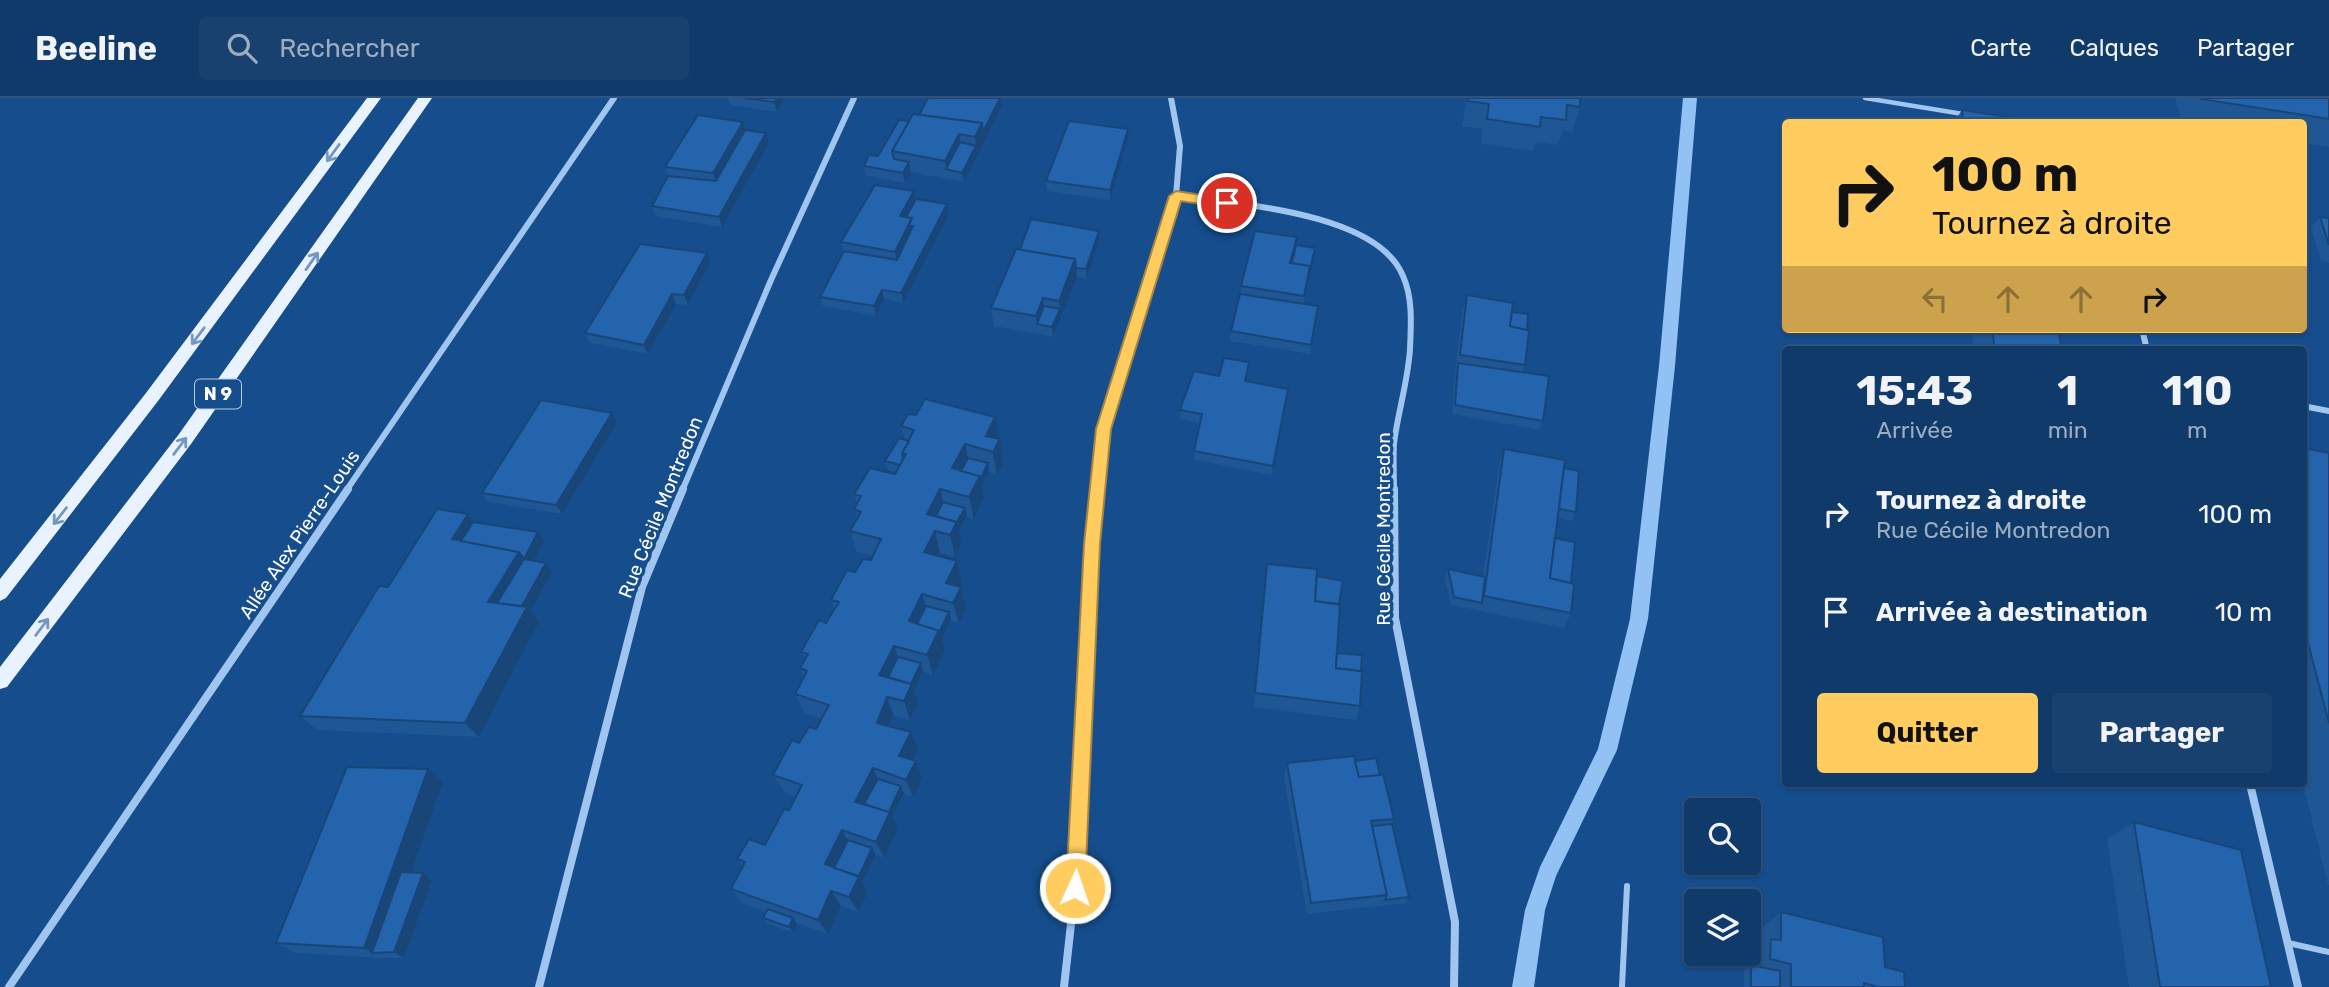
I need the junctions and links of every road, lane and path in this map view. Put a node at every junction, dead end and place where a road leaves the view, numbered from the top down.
1 (374, 98) edge
2 (425, 98) edge
3 (614, 98) edge
4 (854, 98) edge
5 (1171, 98) edge
6 (1865, 98) edge
7 (1967, 114) edge
8 (1176, 196) junction
9 (2307, 407) edge
10 (2329, 411) edge
11 (0, 593) edge
12 (0, 681) edge
13 (2251, 787) edge
14 (1627, 886) dead end
15 (2287, 943) junction
16 (2329, 952) edge
17 (9, 987) edge
18 (539, 987) edge
19 (1064, 987) edge
20 (1454, 987) edge
21 (1622, 987) edge
22 (2298, 987) edge

1 -> 11 main road, N 9
12 -> 2 main road, N 9
3 - 17 street, Allée Alex Pierre-Louis
4 - 18 street, Rue Cécile Montredon
5 - 8 street
6 - 7 lane
8 - 19 street
8 - 20 street, Rue Cécile Montredon
9 - 10 street
13 - 15 street
14 - 21 lane
15 - 16 lane
15 - 22 street

